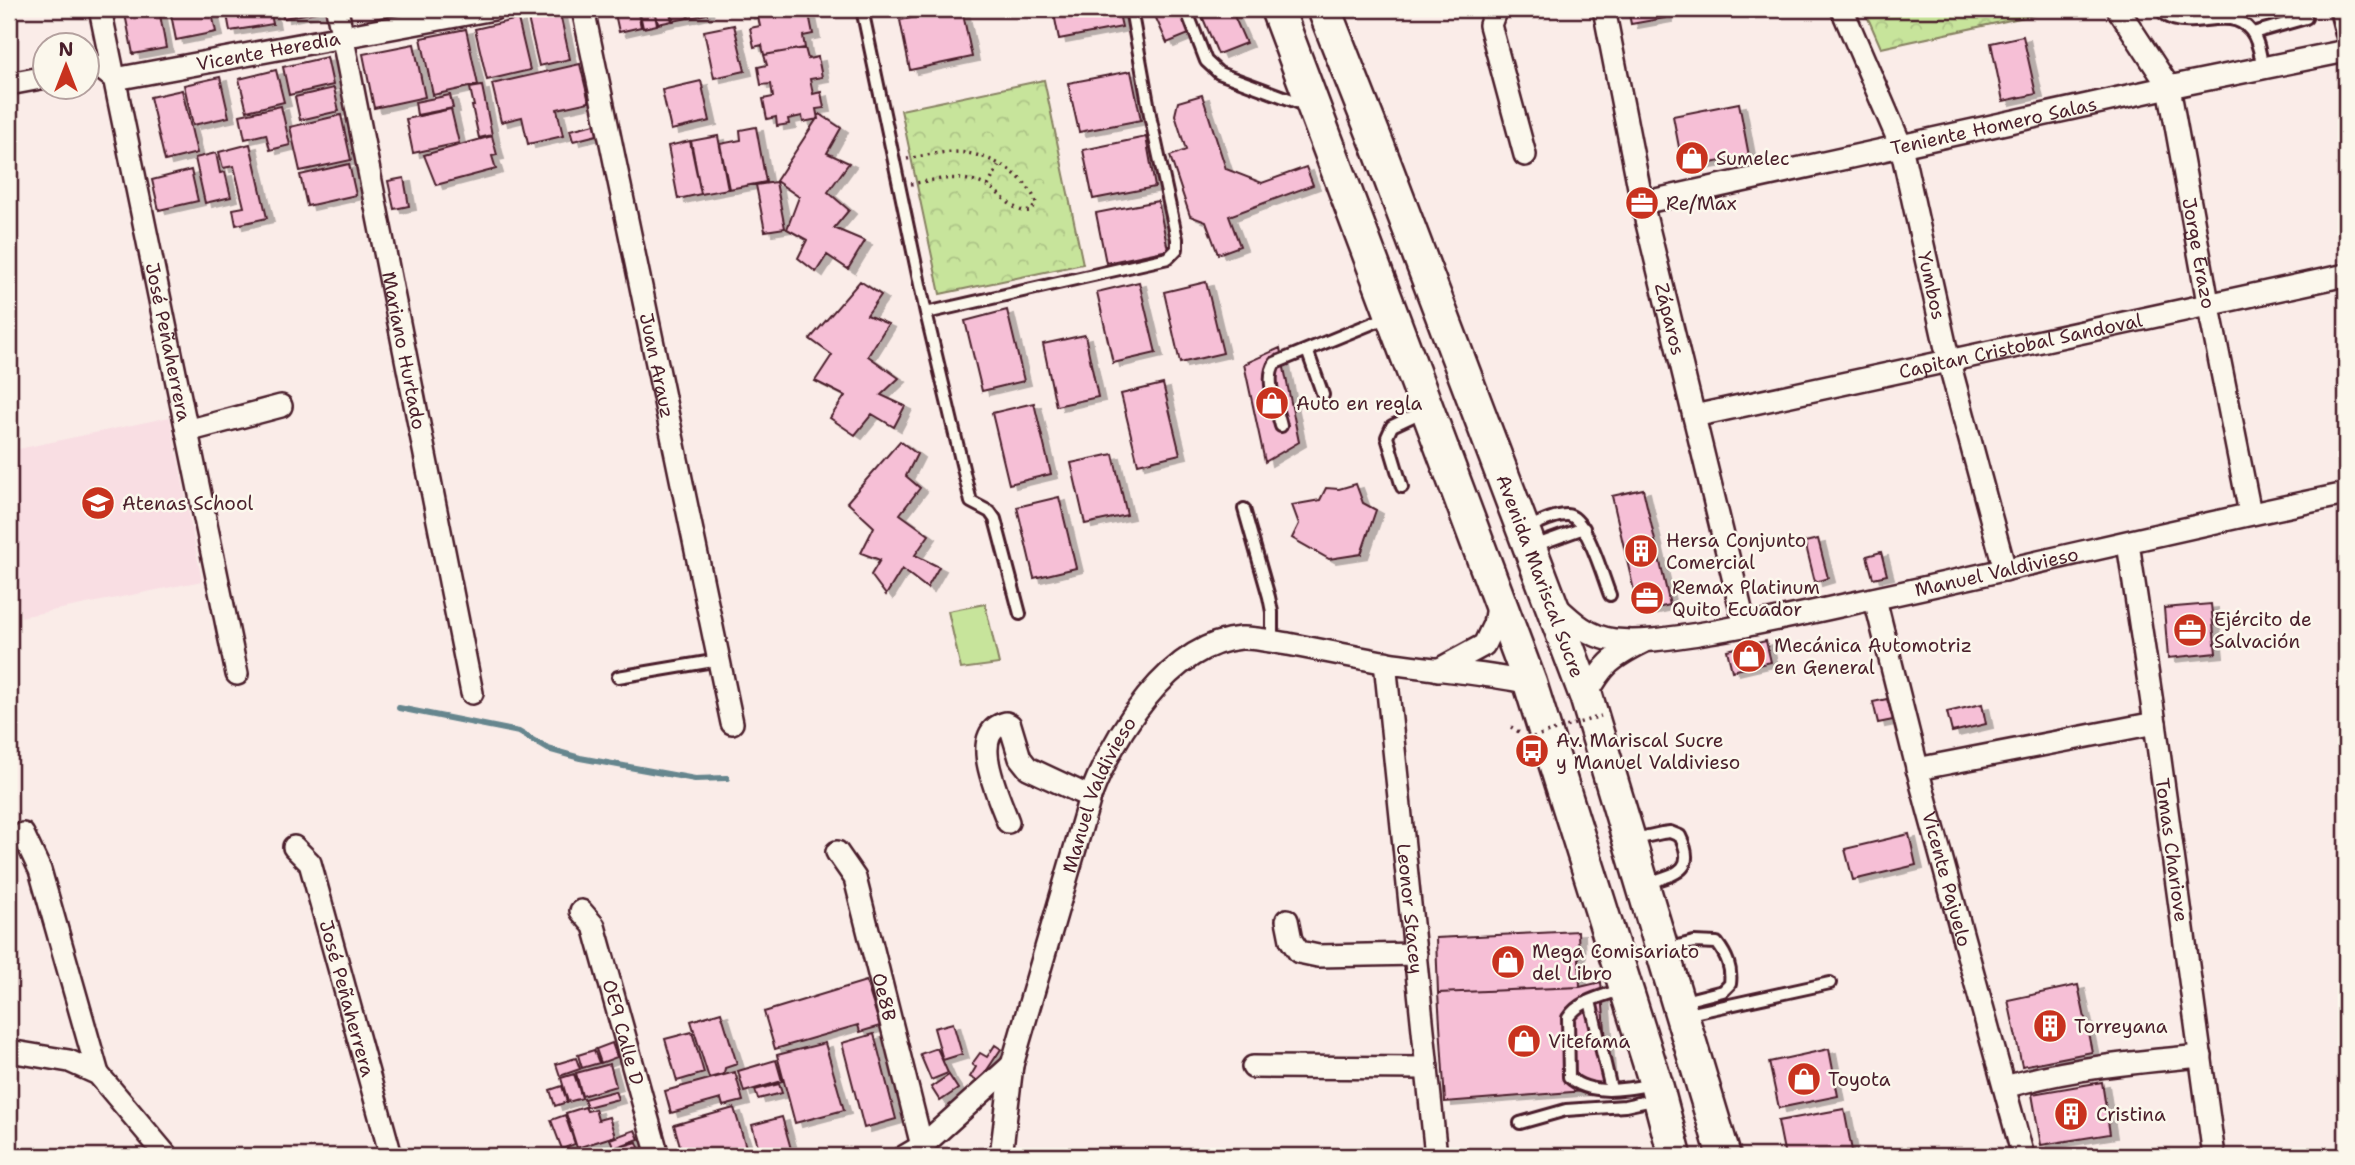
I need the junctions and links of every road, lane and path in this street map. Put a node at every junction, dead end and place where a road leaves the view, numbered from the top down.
1 (100, 9) edge
2 (337, 9) edge
3 (494, 9) edge
4 (583, 9) edge
5 (862, 9) edge
6 (1131, 9) edge
7 (1186, 9) edge
8 (1276, 9) edge
9 (1324, 9) edge
10 (1496, 9) edge
11 (1604, 9) edge
12 (1842, 9) edge
13 (2118, 9) edge
14 (2160, 9) edge
15 (2335, 9) edge
16 (2306, 18) dead end
17 (2253, 33) junction
18 (342, 36) junction
19 (2346, 51) edge
20 (2263, 68) junction
21 (102, 69) edge
22 (115, 79) junction
23 (32, 80) edge
24 (9, 84) edge
25 (2169, 87) junction
26 (1314, 108) junction
27 (1901, 146) junction
28 (1525, 155) dead end
29 (895, 162) junction
30 (999, 165) junction
31 (988, 186) junction
32 (900, 187) junction
33 (1642, 203) junction
34 (2346, 275) edge
35 (2208, 306) junction
36 (926, 313) junction
37 (1392, 315) junction
38 (1307, 349) junction
39 (1949, 362) junction
40 (1323, 395) dead end
41 (281, 406) dead end
42 (1428, 410) junction
43 (1694, 416) junction
44 (1281, 426) dead end
45 (187, 431) junction
46 (1402, 487) dead end
47 (2346, 494) edge
48 (1244, 509) dead end
49 (2250, 513) junction
50 (1584, 528) junction
51 (1525, 540) junction
52 (2128, 543) junction
53 (2005, 570) junction
54 (1610, 595) dead end
55 (1499, 596) junction
56 (1547, 597) junction
57 (1875, 599) junction
58 (1020, 614) dead end
59 (1745, 626) junction
60 (1646, 640) junction
61 (1272, 642) junction
62 (719, 660) junction
63 (1385, 662) junction
64 (1438, 670) junction
65 (237, 674) dead end
66 (618, 677) dead end
67 (1530, 683) junction
68 (472, 693) dead end
69 (1593, 706) junction
70 (732, 723) dead end
71 (2155, 723) junction
72 (1533, 737) dead end
73 (1917, 769) junction
74 (1090, 797) junction
75 (1008, 822) dead end
76 (23, 834) dead end
77 (1628, 841) junction
78 (294, 847) dead end
79 (837, 852) dead end
80 (1641, 885) junction
81 (1597, 897) junction
82 (580, 911) dead end
83 (1287, 920) dead end
84 (1661, 950) junction
85 (1416, 954) junction
86 (1830, 983) dead end
87 (1626, 988) junction
88 (1590, 1001) junction
89 (1679, 1009) junction
90 (9, 1051) edge
91 (2201, 1056) junction
92 (1012, 1065) junction
93 (1253, 1067) dead end
94 (1427, 1068) junction
95 (98, 1074) junction
96 (2005, 1087) junction
97 (1611, 1089) junction
98 (1657, 1091) junction
99 (1520, 1123) dead end
100 (914, 1151) edge
101 (167, 1156) edge
102 (391, 1156) edge
103 (659, 1156) edge
104 (1001, 1156) edge
105 (1436, 1156) edge
106 (1675, 1156) edge
107 (1724, 1156) edge
108 (2023, 1156) edge
109 (2214, 1156) edge

1 - 22 street, José Peñaherrera
2 - 18 street, Mariano Hurtado
3 - 18 street, Vicente Heredia
4 - 62 street, Juan Arauz
5 - 29 lane
6 - 36 lane
7 - 26 lane
8 - 26 main road
9 - 51 main road, Avenida Mariscal Sucre
10 - 28 street
11 - 33 street, Záparos
12 - 27 street, Yumbos
13 - 25 street, Jorge Erazo
14 - 17 lane
15 - 19 lane
16 - 17 lane
17 - 20 lane
18 - 22 street, Vicente Heredia
18 - 68 street, Mariano Hurtado
19 - 20 street, Teniente Homero Salas
20 - 25 street, Teniente Homero Salas
21 - 22 street
22 - 45 street, José Peñaherrera
23 - 24 street
25 - 27 street, Teniente Homero Salas
25 - 35 street, Jorge Erazo
26 - 37 main road
27 - 33 street, Teniente Homero Salas
27 - 39 street, Yumbos
29 - 30 path
29 - 32 lane
30 - 31 path
30 - 31 path
31 - 32 path
32 - 36 lane
33 - 43 street, Záparos
34 - 35 street, Capitan Cristobal Sandoval
35 - 39 street, Capitan Cristobal Sandoval
35 - 49 street, Jorge Erazo
36 - 58 lane
37 - 38 lane
37 - 42 main road
38 - 40 lane
38 - 44 lane
39 - 43 street, Capitan Cristobal Sandoval
39 - 53 street, Yumbos
41 - 45 street
42 - 46 lane
42 - 55 main road
43 - 59 street, Záparos
45 - 65 street, José Peñaherrera
47 - 49 street, Manuel Valdivieso
48 - 61 lane
49 - 52 street, Manuel Valdivieso
50 - 51 lane
50 - 51 lane
50 - 54 lane
51 - 56 main road, Avenida Mariscal Sucre
52 - 53 street, Manuel Valdivieso
52 - 71 street, Tomas Chariove
53 - 57 street, Manuel Valdivieso
55 - 64 street
55 - 67 main road
56 - 60 street, Manuel Valdivieso
56 - 69 main road, Avenida Mariscal Sucre
57 - 59 street, Manuel Valdivieso
57 - 73 street, Vicente Pajuelo
59 - 60 street, Manuel Valdivieso
60 - 69 street, Manuel Valdivieso
61 - 63 street, Manuel Valdivieso
61 - 74 street, Manuel Valdivieso
62 - 66 lane
62 - 70 street, Juan Arauz
63 - 64 street, Manuel Valdivieso
63 - 85 street, Leonor Stacey
64 - 67 street, Manuel Valdivieso
67 - 81 main road
69 - 72 path, bridge
69 - 77 main road, Avenida Mariscal Sucre
71 - 73 street
71 - 91 street, Tomas Chariove
73 - 96 street, Vicente Pajuelo
74 - 75 street
74 - 92 street, Manuel Valdivieso
76 - 95 street
77 - 80 main road, Avenida Mariscal Sucre
77 - 80 lane
78 - 102 street, José Peñaherrera
79 - 100 street, Oe8B
80 - 81 main road
80 - 84 main road, Avenida Mariscal Sucre
81 - 87 main road
82 - 103 street, OE9 Calle D
83 - 85 street
84 - 89 main road, Avenida Mariscal Sucre
84 - 89 lane
85 - 94 street, Leonor Stacey
86 - 89 lane
87 - 88 lane
87 - 98 main road
88 - 97 lane
88 - 97 lane
89 - 107 main road, Avenida Mariscal Sucre
90 - 95 street
91 - 96 street
91 - 109 street, Tomas Chariove
92 - 100 street
92 - 104 street, Manuel Valdivieso
93 - 94 street
94 - 105 street, Leonor Stacey
95 - 101 street
96 - 108 street, Vicente Pajuelo
97 - 98 lane
98 - 99 lane
98 - 106 main road

